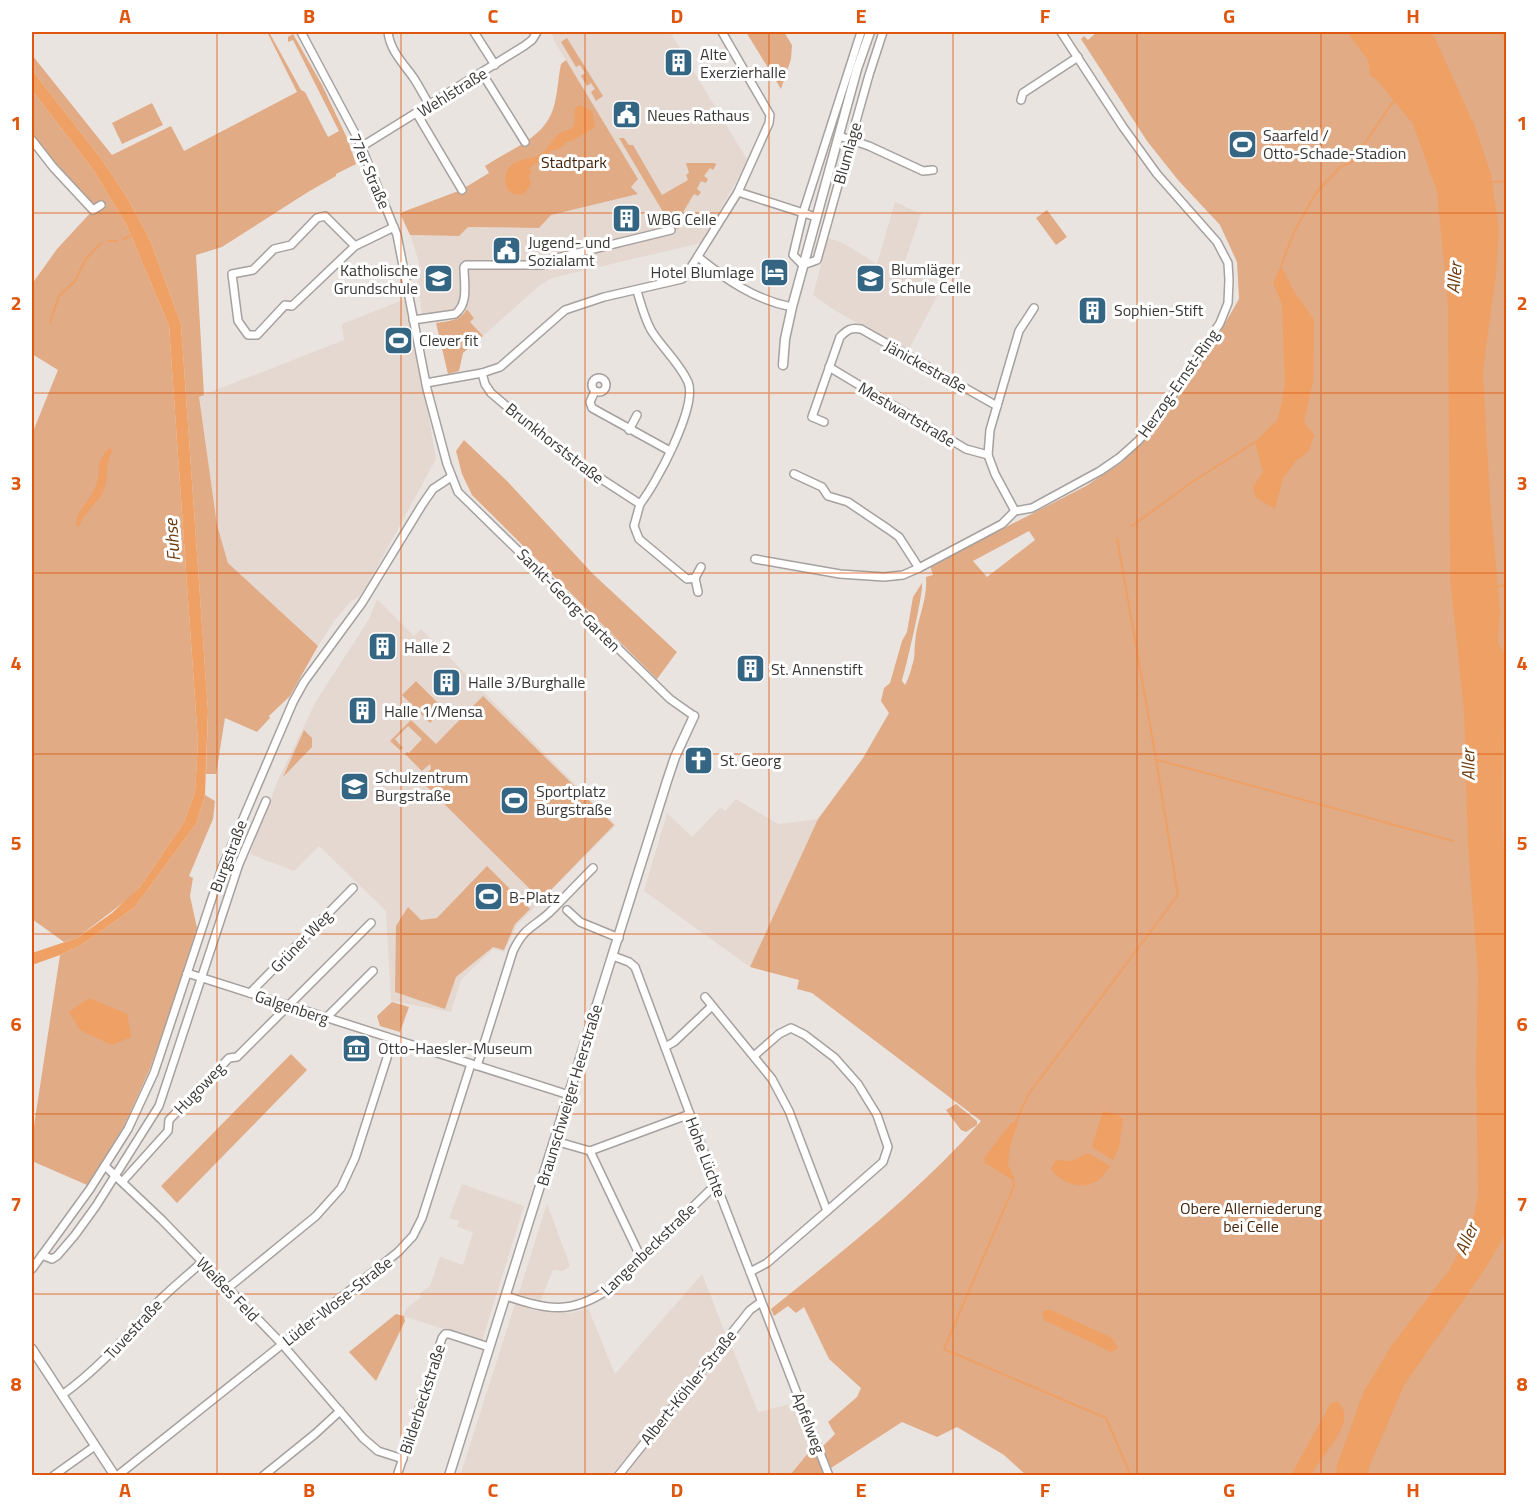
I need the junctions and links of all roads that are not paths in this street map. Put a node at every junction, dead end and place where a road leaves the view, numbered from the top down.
1 (301, 32) edge
2 (388, 32) edge
3 (475, 32) edge
4 (537, 32) edge
5 (722, 32) edge
6 (861, 32) edge
7 (870, 32) edge
8 (883, 32) edge
9 (1061, 32) edge
10 (862, 42) junction
11 (1078, 57) junction
12 (495, 65) junction
13 (482, 73) junction
14 (1021, 100) dead end
15 (430, 106) junction
16 (417, 114) junction
17 (32, 140) edge
18 (837, 140) junction
19 (850, 140) junction
20 (525, 142) dead end
21 (825, 142) junction
22 (361, 147) junction
23 (933, 170) dead end
24 (462, 190) dead end
25 (738, 192) junction
26 (101, 205) dead end
27 (802, 213) junction
28 (816, 217) junction
29 (394, 227) junction
30 (670, 230) dead end
31 (355, 246) junction
32 (698, 257) junction
33 (803, 266) junction
34 (637, 291) junction
35 (792, 308) junction
36 (1034, 308) dead end
37 (413, 320) junction
38 (783, 365) dead end
39 (829, 367) junction
40 (482, 373) junction
41 (426, 383) junction
42 (595, 391) dead end
43 (997, 406) junction
44 (637, 415) dead end
45 (824, 422) dead end
46 (629, 430) junction
47 (670, 451) junction
48 (988, 454) junction
49 (794, 474) dead end
50 (451, 477) junction
51 (640, 504) junction
52 (1015, 511) junction
53 (755, 559) dead end
54 (701, 567) dead end
55 (919, 568) junction
56 (695, 578) junction
57 (698, 592) dead end
58 (694, 716) joint
59 (266, 801) dead end
60 (593, 868) dead end
61 (353, 888) dead end
62 (567, 910) dead end
63 (371, 923) dead end
64 (619, 938) junction
65 (613, 956) junction
66 (373, 971) dead end
67 (187, 973) junction
68 (202, 978) junction
69 (250, 993) junction
70 (705, 997) dead end
71 (287, 1005) junction
72 (712, 1006) junction
73 (326, 1018) junction
74 (393, 1039) junction
75 (665, 1047) junction
76 (754, 1056) junction
77 (474, 1065) junction
78 (569, 1095) junction
79 (690, 1114) junction
80 (555, 1141) junction
81 (590, 1151) junction
82 (105, 1166) junction
83 (116, 1175) junction
84 (123, 1181) junction
85 (717, 1186) junction
86 (827, 1211) junction
87 (42, 1255) junction
88 (641, 1258) junction
89 (202, 1262) junction
90 (32, 1269) edge
91 (750, 1272) junction
92 (228, 1288) junction
93 (506, 1296) junction
94 (761, 1302) junction
95 (282, 1344) junction
96 (489, 1347) junction
97 (32, 1349) edge
98 (788, 1370) joint
99 (62, 1395) junction
100 (340, 1411) junction
101 (95, 1446) junction
102 (403, 1459) junction
103 (449, 1475) edge
104 (53, 1476) edge
105 (116, 1476) edge
106 (262, 1476) edge
107 (397, 1476) edge
108 (618, 1476) edge
109 (829, 1476) edge

1 - 22 street, 77er Straße
2 - 15 street
3 - 12 street
4 - 12 street, Wehlstraße
5 - 25 street
6 - 10 street, Blumlage
7 - 10 main road, Blumlage
8 - 19 street, Blumlage
9 - 11 street, Herzog-Ernst-Ring
10 - 18 main road, Blumlage
10 - 21 street, Blumlage
11 - 14 street
11 - 52 street, Herzog-Ernst-Ring
12 - 13 street, Wehlstraße
13 - 15 street, Wehlstraße
13 - 20 street
15 - 16 street, Wehlstraße
16 - 22 street, Wehlstraße
16 - 24 street
17 - 26 street
18 - 19 street
18 - 21 street
18 - 28 main road, Blumlage
19 - 23 street
19 - 33 street, Blumlage
21 - 27 street, Blumlage
22 - 29 street, 77er Straße
25 - 27 street
25 - 32 street
27 - 28 street
27 - 33 street, Blumlage
28 - 33 main road, Blumlage
29 - 31 street
29 - 37 street, 77er Straße
30 - 37 street
31 - 31 street
32 - 34 street
32 - 35 street
33 - 35 main road, Blumlage
34 - 40 street
34 - 47 street
35 - 38 main road, Blumlage
36 - 43 street
37 - 41 street, 77er Straße
39 - 43 street, Jänickestraße
39 - 45 street
39 - 48 street, Mestwartstraße
40 - 41 street
40 - 51 street, Brunkhorststraße
41 - 50 street, 77er Straße
42 - 46 street
43 - 48 street
44 - 46 street
46 - 47 street
47 - 51 street
48 - 52 street
49 - 55 street
50 - 58 street, Sankt-Georg-Garten
50 - 67 street, Burgstraße
51 - 56 street
52 - 55 street, Herzog-Ernst-Ring
53 - 55 street, Herzog-Ernst-Ring
54 - 56 street
56 - 57 street
58 - 64 main road, Braunschweiger Heerstraße
59 - 68 street, Burgstraße
60 - 77 street, Lüder-Wose-Straße
61 - 69 street, Grüner Weg
62 - 64 street
63 - 71 street, Hugoweg
64 - 65 main road, Braunschweiger Heerstraße
65 - 75 street, Hohe Lüchte
65 - 78 main road, Braunschweiger Heerstraße
66 - 73 street
67 - 68 street, Galgenberg
67 - 82 street, Burgstraße
68 - 69 street, Galgenberg
68 - 83 street, Burgstraße
69 - 71 street, Galgenberg
70 - 72 street
71 - 73 street, Galgenberg
71 - 84 street, Hugoweg
72 - 75 street
72 - 76 street
73 - 74 street, Galgenberg
74 - 77 street, Galgenberg
74 - 92 street
75 - 79 street, Hohe Lüchte
76 - 86 street
76 - 86 street
77 - 78 street, Galgenberg
77 - 95 street, Lüder-Wose-Straße
78 - 80 main road, Braunschweiger Heerstraße
79 - 81 street
79 - 85 street, Hohe Lüchte
80 - 81 street
80 - 93 main road, Braunschweiger Heerstraße
81 - 88 street
82 - 83 street, Weißes Feld
82 - 87 street, Burgstraße
83 - 84 street, Weißes Feld
83 - 87 street, Burgstraße
84 - 89 street, Weißes Feld
85 - 88 street, Langenbeckstraße
85 - 91 street, Hohe Lüchte
86 - 91 street
87 - 90 street, Burgstraße
88 - 93 street, Langenbeckstraße
89 - 92 street, Weißes Feld
89 - 99 street, Tuvestraße
91 - 94 street, Hohe Lüchte
92 - 95 street, Weißes Feld
93 - 96 main road, Braunschweiger Heerstraße
94 - 98 street, Hohe Lüchte
94 - 108 street, Albert-Köhler-Straße
95 - 100 street, Weißes Feld
95 - 105 street, Lüder-Wose-Straße
96 - 102 street, Bilderbeckstraße
96 - 103 main road, Braunschweiger Heerstraße
97 - 99 main road
98 - 109 street, Apfelweg
99 - 101 main road
100 - 102 street, Weißes Feld
100 - 106 street
101 - 104 street
101 - 105 main road
102 - 107 street, Bilderbeckstraße

